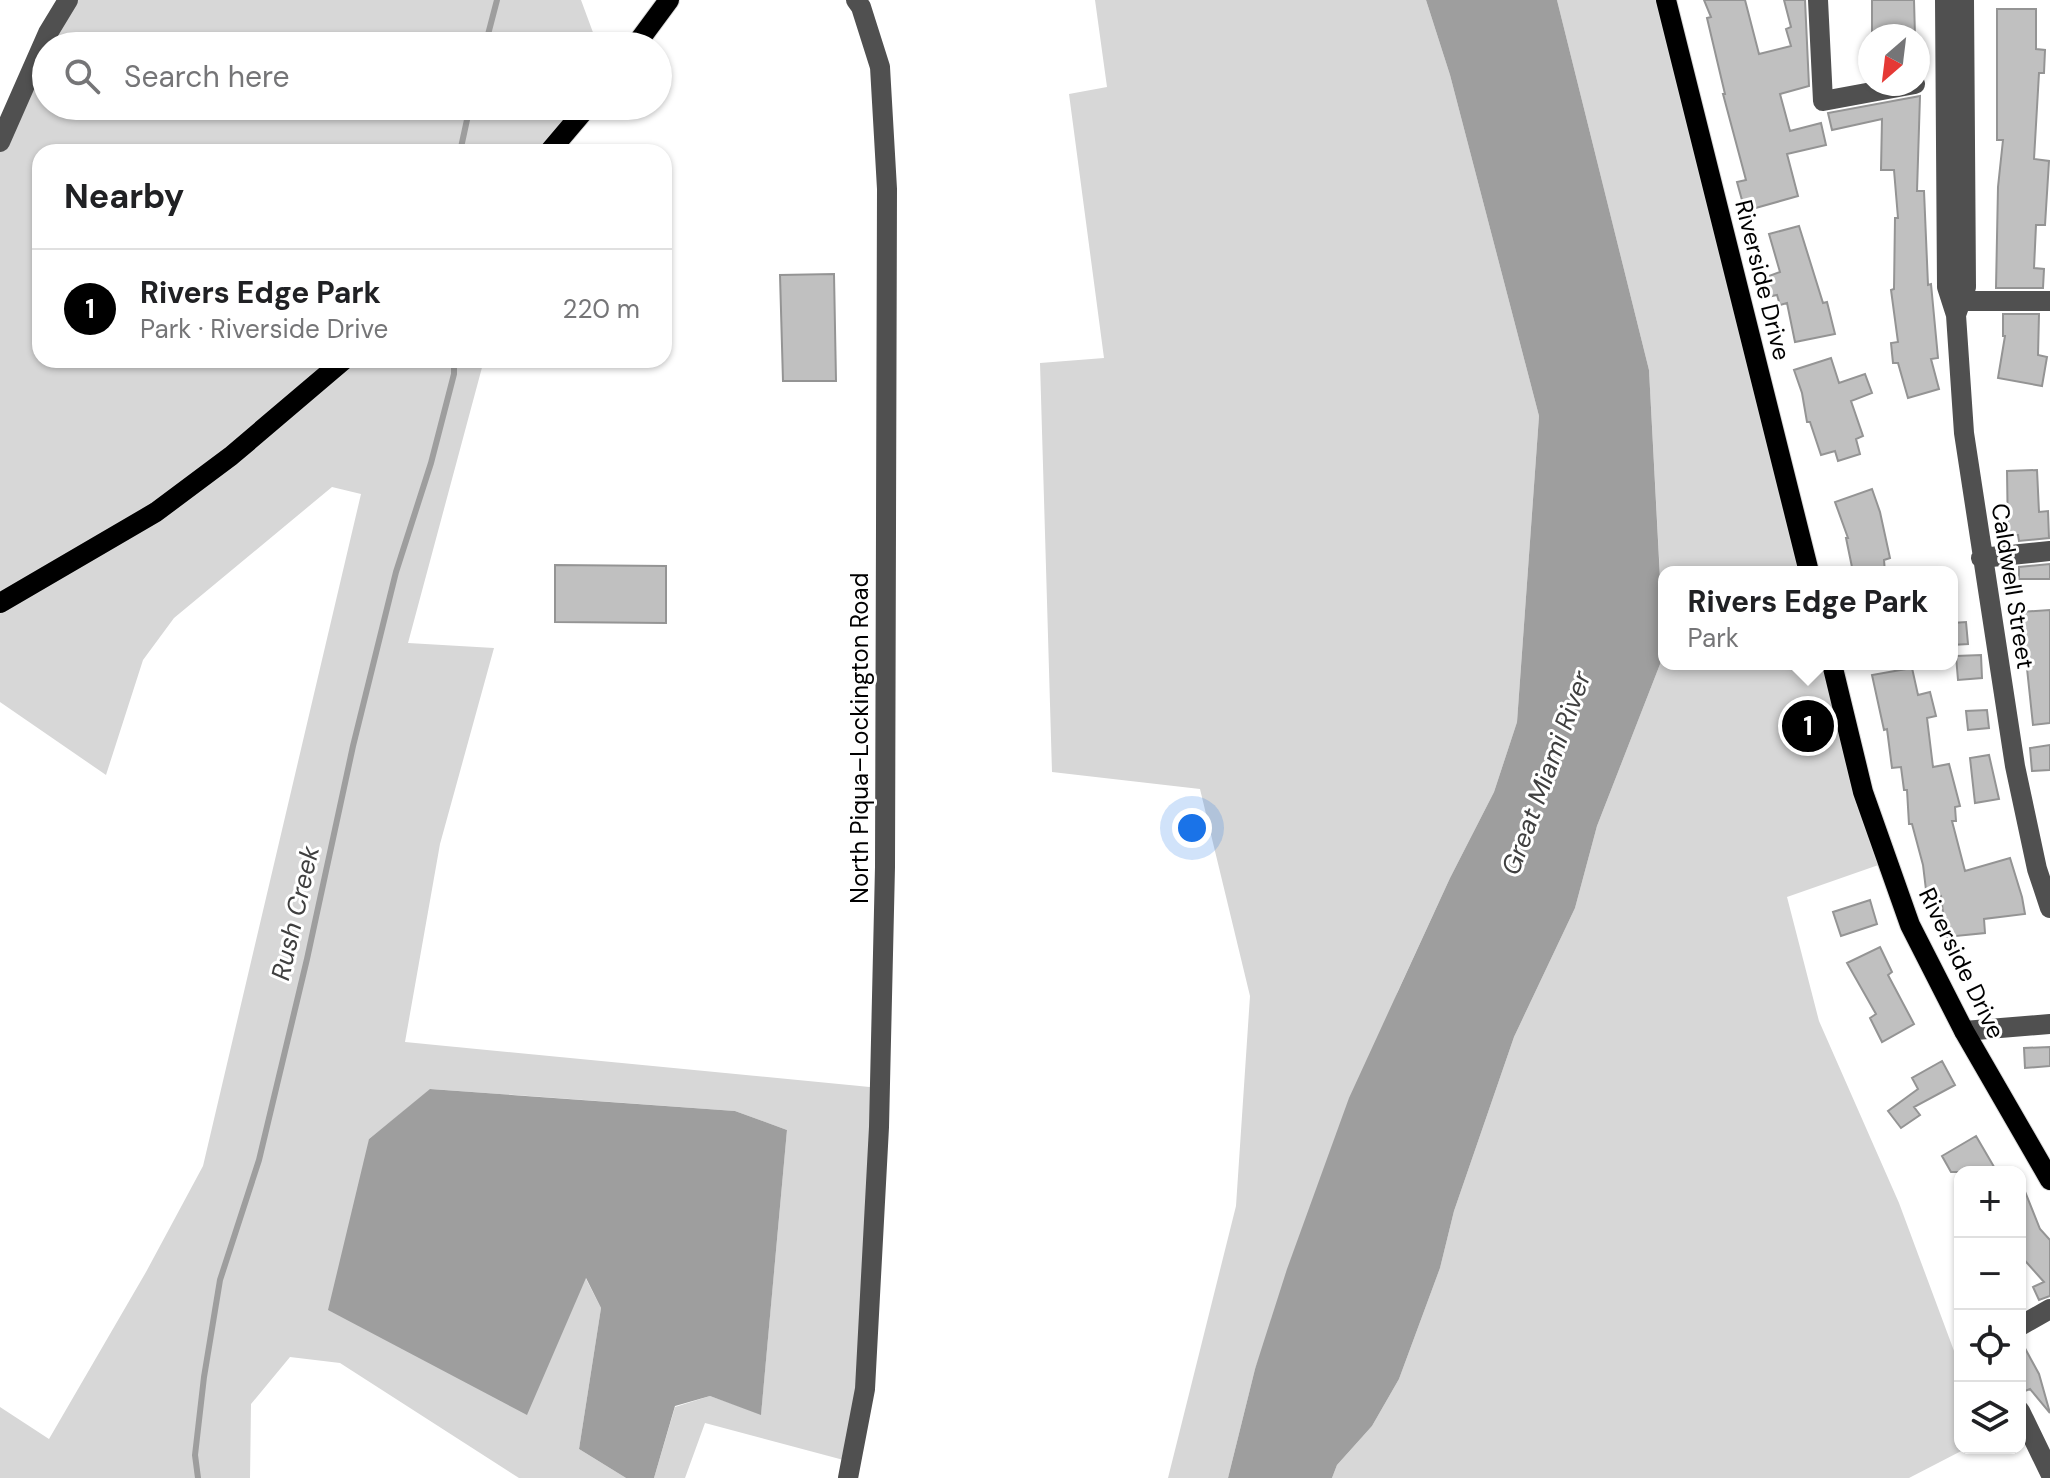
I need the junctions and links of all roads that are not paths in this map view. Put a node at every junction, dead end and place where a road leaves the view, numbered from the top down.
1 (68, 0) edge
2 (669, 0) edge
3 (856, 0) edge
4 (1666, 0) edge
5 (1818, 0) edge
6 (1945, 0) edge
7 (1964, 0) edge
8 (49, 32) edge
9 (645, 32) edge
10 (32, 69) edge
11 (1954, 78) junction
12 (1930, 82) edge
13 (1858, 95) edge
14 (576, 120) edge
15 (0, 142) edge
16 (556, 144) edge
17 (2050, 301) edge
18 (1959, 308) junction
19 (335, 368) edge
20 (2050, 551) edge
21 (1981, 558) junction
22 (1808, 566) edge
23 (0, 603) edge
24 (1833, 670) edge
25 (2050, 908) edge
26 (2050, 1024) edge
27 (1964, 1031) junction
28 (2050, 1180) edge
29 (2050, 1309) edge
30 (2026, 1323) edge
31 (2026, 1423) edge
32 (2050, 1473) edge
33 (848, 1478) edge

1 - 8 street
2 - 9 main road
3 - 33 street, North Piqua–Lockington Road
4 - 22 main road, Riverside Drive
5 - 13 street
6 - 11 street, Caldwell Street
7 - 11 street, Caldwell Street
10 - 15 street
11 - 12 street
11 - 18 street, Caldwell Street
14 - 16 main road
17 - 18 street
18 - 21 street, Caldwell Street
19 - 23 main road
20 - 21 street
21 - 25 street, Caldwell Street
24 - 27 main road, Riverside Drive
26 - 27 street
27 - 28 main road, Riverside Drive
29 - 30 street
31 - 32 street

